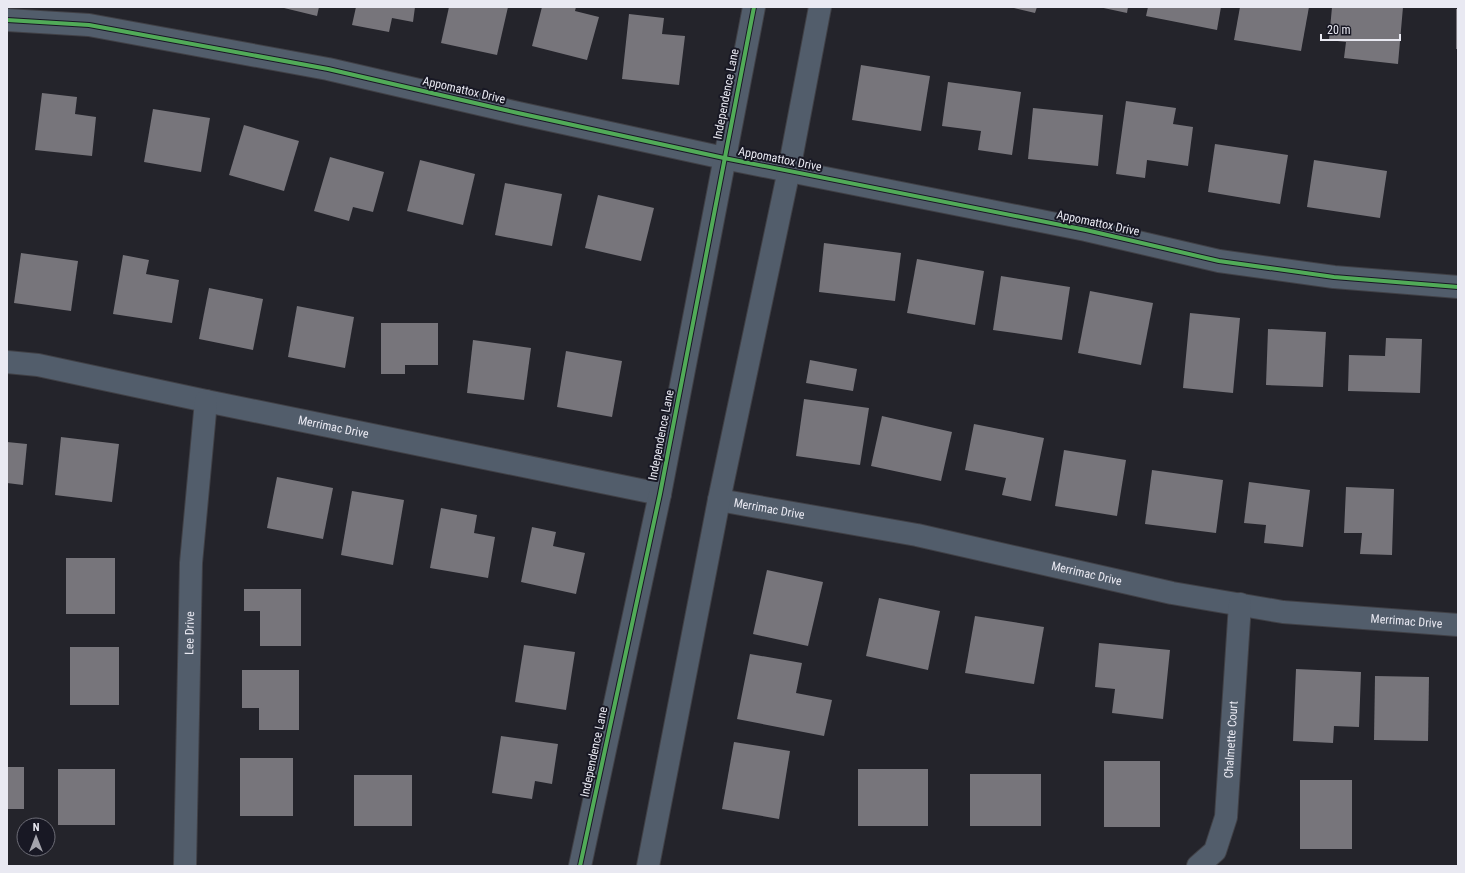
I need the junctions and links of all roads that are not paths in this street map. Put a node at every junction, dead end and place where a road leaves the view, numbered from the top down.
1 (754, 7) edge
2 (820, 7) edge
3 (7, 20) edge
4 (724, 158) junction
5 (789, 170) junction
6 (1458, 287) edge
7 (7, 362) edge
8 (206, 401) junction
9 (660, 494) junction
10 (719, 500) junction
11 (1240, 604) junction
12 (1458, 625) edge
13 (184, 866) edge
14 (580, 866) edge
15 (648, 866) edge
16 (1198, 866) edge

1 - 4 street, Independence Lane
2 - 5 street
3 - 4 street, Appomattox Drive
4 - 5 street, Appomattox Drive
4 - 9 street, Independence Lane
5 - 6 street, Appomattox Drive
5 - 10 street
7 - 8 street, Merrimac Drive
8 - 9 street, Merrimac Drive
8 - 13 street, Lee Drive
9 - 14 street, Independence Lane
10 - 11 street, Merrimac Drive
10 - 15 street
11 - 12 street, Merrimac Drive
11 - 16 street, Chalmette Court

